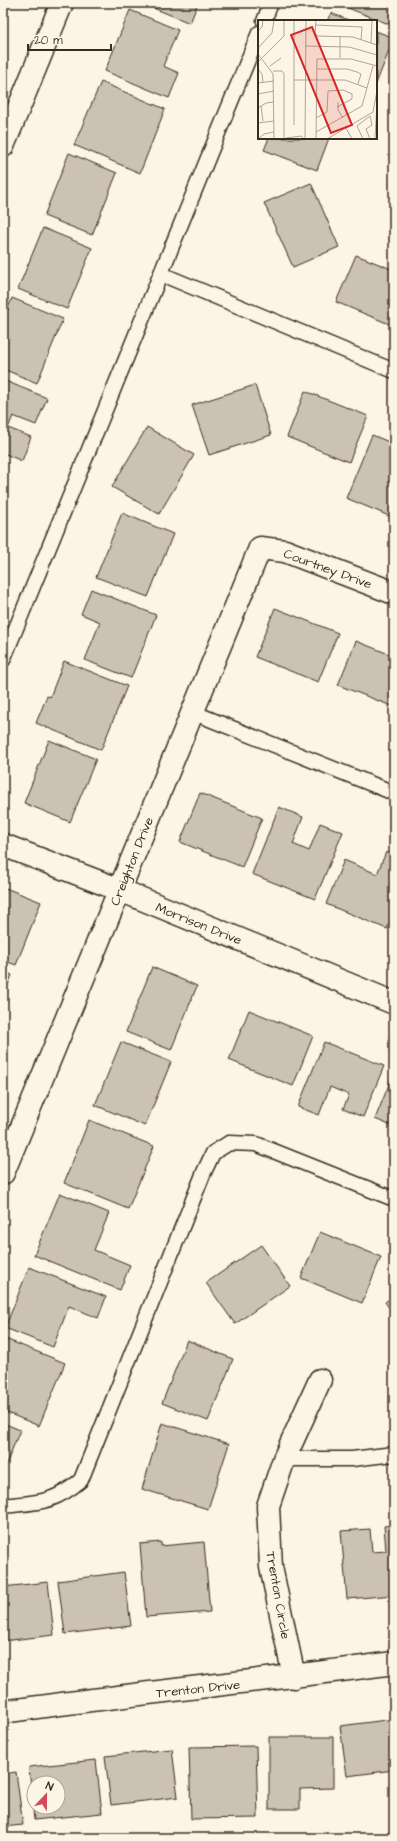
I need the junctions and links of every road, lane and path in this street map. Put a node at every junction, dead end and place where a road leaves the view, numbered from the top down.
1 (62, 3) edge
2 (271, 3) edge
3 (264, 20) edge
4 (258, 35) edge
5 (3, 146) edge
6 (161, 274) junction
7 (394, 371) edge
8 (260, 548) joint
9 (394, 593) edge
10 (3, 660) edge
11 (192, 712) junction
12 (394, 793) edge
13 (3, 845) edge
14 (120, 890) junction
15 (394, 1003) edge
16 (3, 1173) edge
17 (394, 1199) edge
18 (320, 1380) dead end
19 (394, 1454) edge
20 (284, 1459) junction
21 (3, 1506) edge
22 (394, 1663) edge
23 (294, 1677) junction
24 (3, 1712) edge

1 - 5 street
2 - 3 lane
4 - 6 lane
6 - 7 lane
6 - 10 lane
8 - 9 street, Courtney Drive
8 - 11 street, Creighton Drive
11 - 12 lane
11 - 14 street, Creighton Drive
13 - 14 street, Morrison Drive
14 - 15 street, Morrison Drive
14 - 16 street, Creighton Drive
17 - 21 lane
18 - 20 street, Trenton Circle
19 - 20 lane
20 - 23 street, Trenton Circle
22 - 23 street, Trenton Drive
23 - 24 street, Trenton Drive

